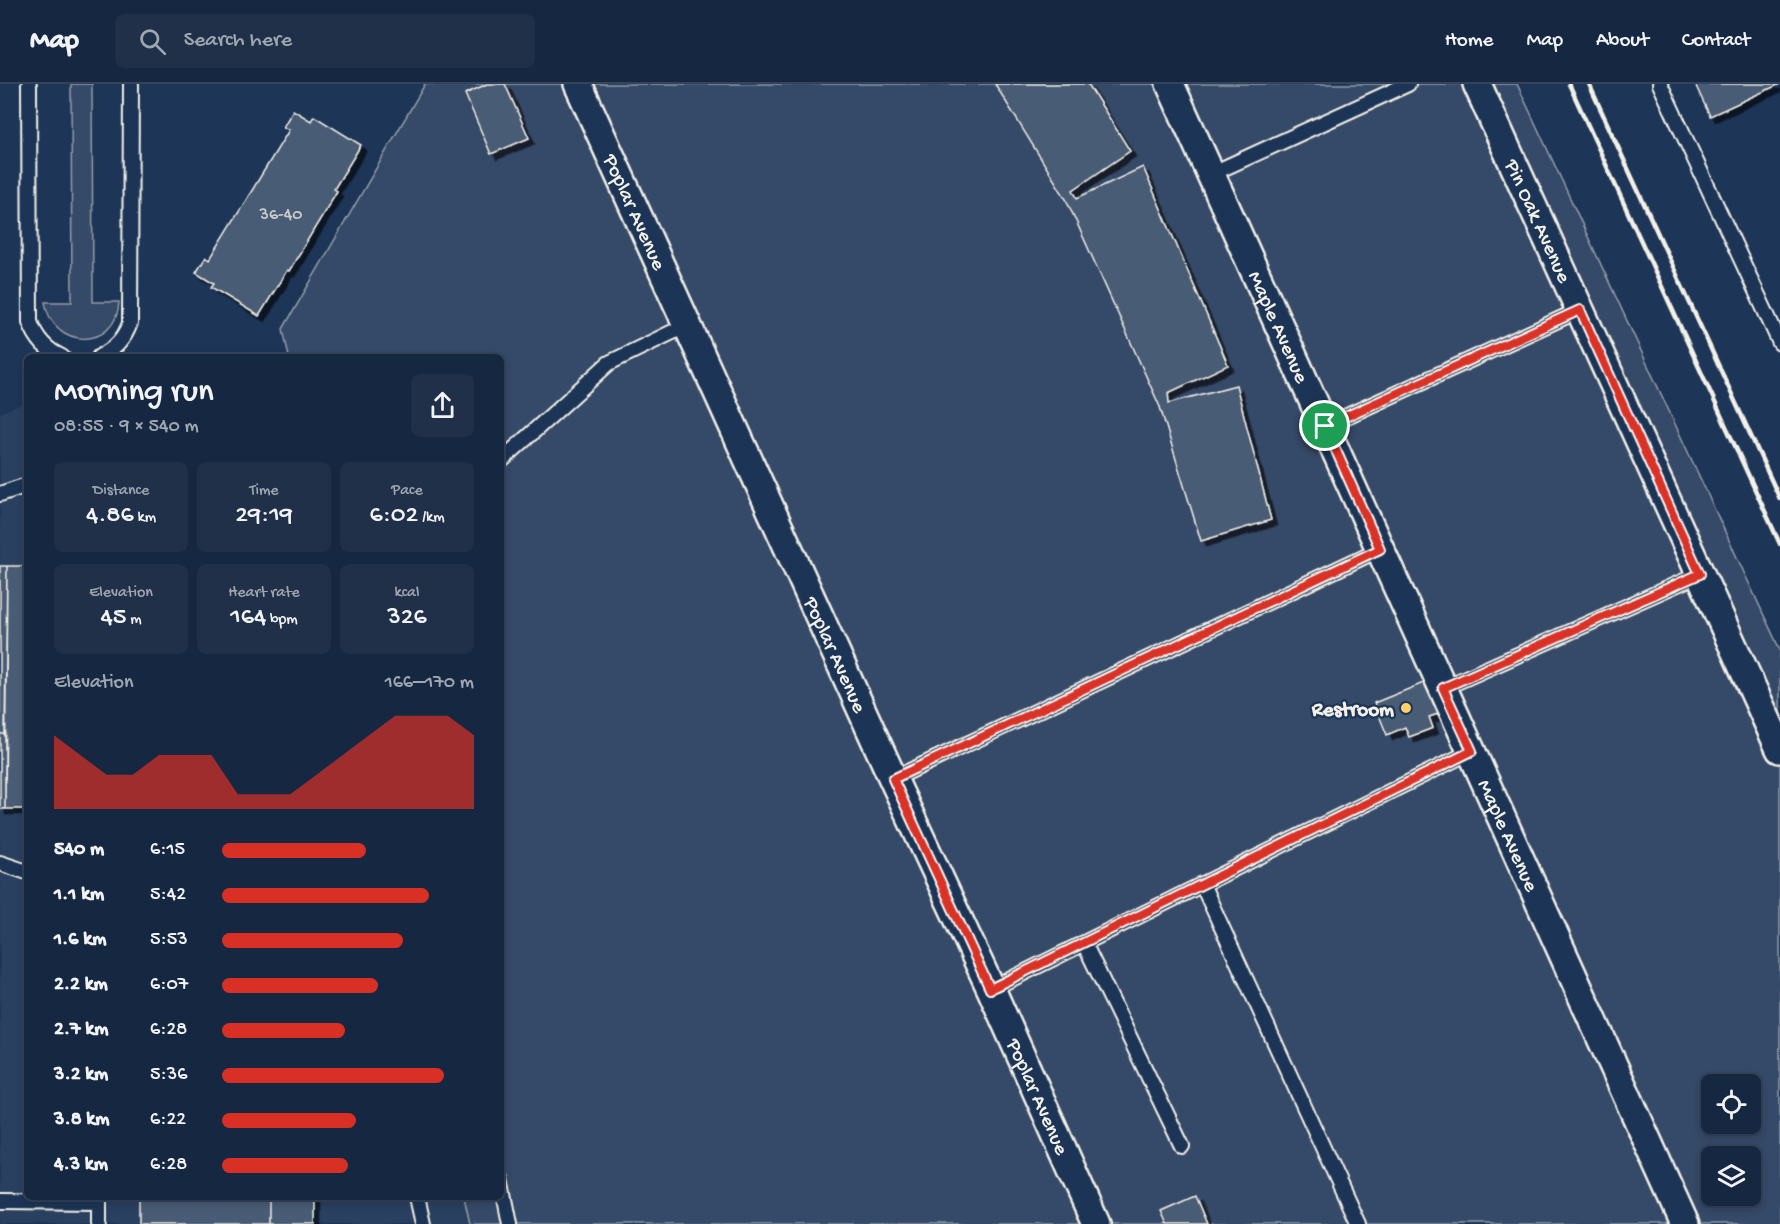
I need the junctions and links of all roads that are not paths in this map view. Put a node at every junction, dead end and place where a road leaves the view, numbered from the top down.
1 (28, 84) edge
2 (131, 84) edge
3 (578, 84) edge
4 (1170, 84) edge
5 (1408, 84) edge
6 (1478, 84) edge
7 (1660, 84) edge
8 (1211, 174) junction
9 (1580, 310) junction
10 (687, 325) junction
11 (1780, 343) edge
12 (57, 354) edge
13 (106, 354) edge
14 (1325, 426) junction
15 (504, 458) edge
16 (24, 486) edge
17 (0, 494) edge
18 (1380, 549) junction
19 (1700, 574) junction
20 (1443, 688) junction
21 (1780, 749) edge
22 (1472, 751) junction
23 (893, 779) junction
24 (0, 863) edge
25 (24, 871) edge
26 (1202, 885) junction
27 (1084, 943) junction
28 (990, 989) junction
29 (1182, 1146) dead end
30 (504, 1194) edge
31 (50, 1200) edge
32 (99, 1200) edge
33 (418, 1200) edge
34 (0, 1201) edge
35 (99, 1224) edge
36 (423, 1224) edge
37 (510, 1224) edge
38 (1096, 1224) edge
39 (1358, 1224) edge
40 (1685, 1224) edge

1 - 12 lane
2 - 13 lane
3 - 10 street, Poplar Avenue
4 - 8 street, Maple Avenue
5 - 8 lane
6 - 9 street, Pin Oak Avenue
7 - 11 lane
8 - 14 street, Maple Avenue
9 - 14 lane
9 - 19 street, Pin Oak Avenue
10 - 15 lane
10 - 23 street, Poplar Avenue
14 - 18 street, Maple Avenue
16 - 17 lane
18 - 20 street, Maple Avenue
18 - 23 lane
19 - 20 lane
19 - 21 street, Pin Oak Avenue
20 - 22 street, Maple Avenue
22 - 26 lane
22 - 40 street, Maple Avenue
23 - 28 street, Poplar Avenue
24 - 25 lane
26 - 27 lane
26 - 39 lane
27 - 28 lane
27 - 29 lane
28 - 38 street, Poplar Avenue
30 - 37 lane
31 - 34 lane
32 - 35 lane
33 - 36 lane

